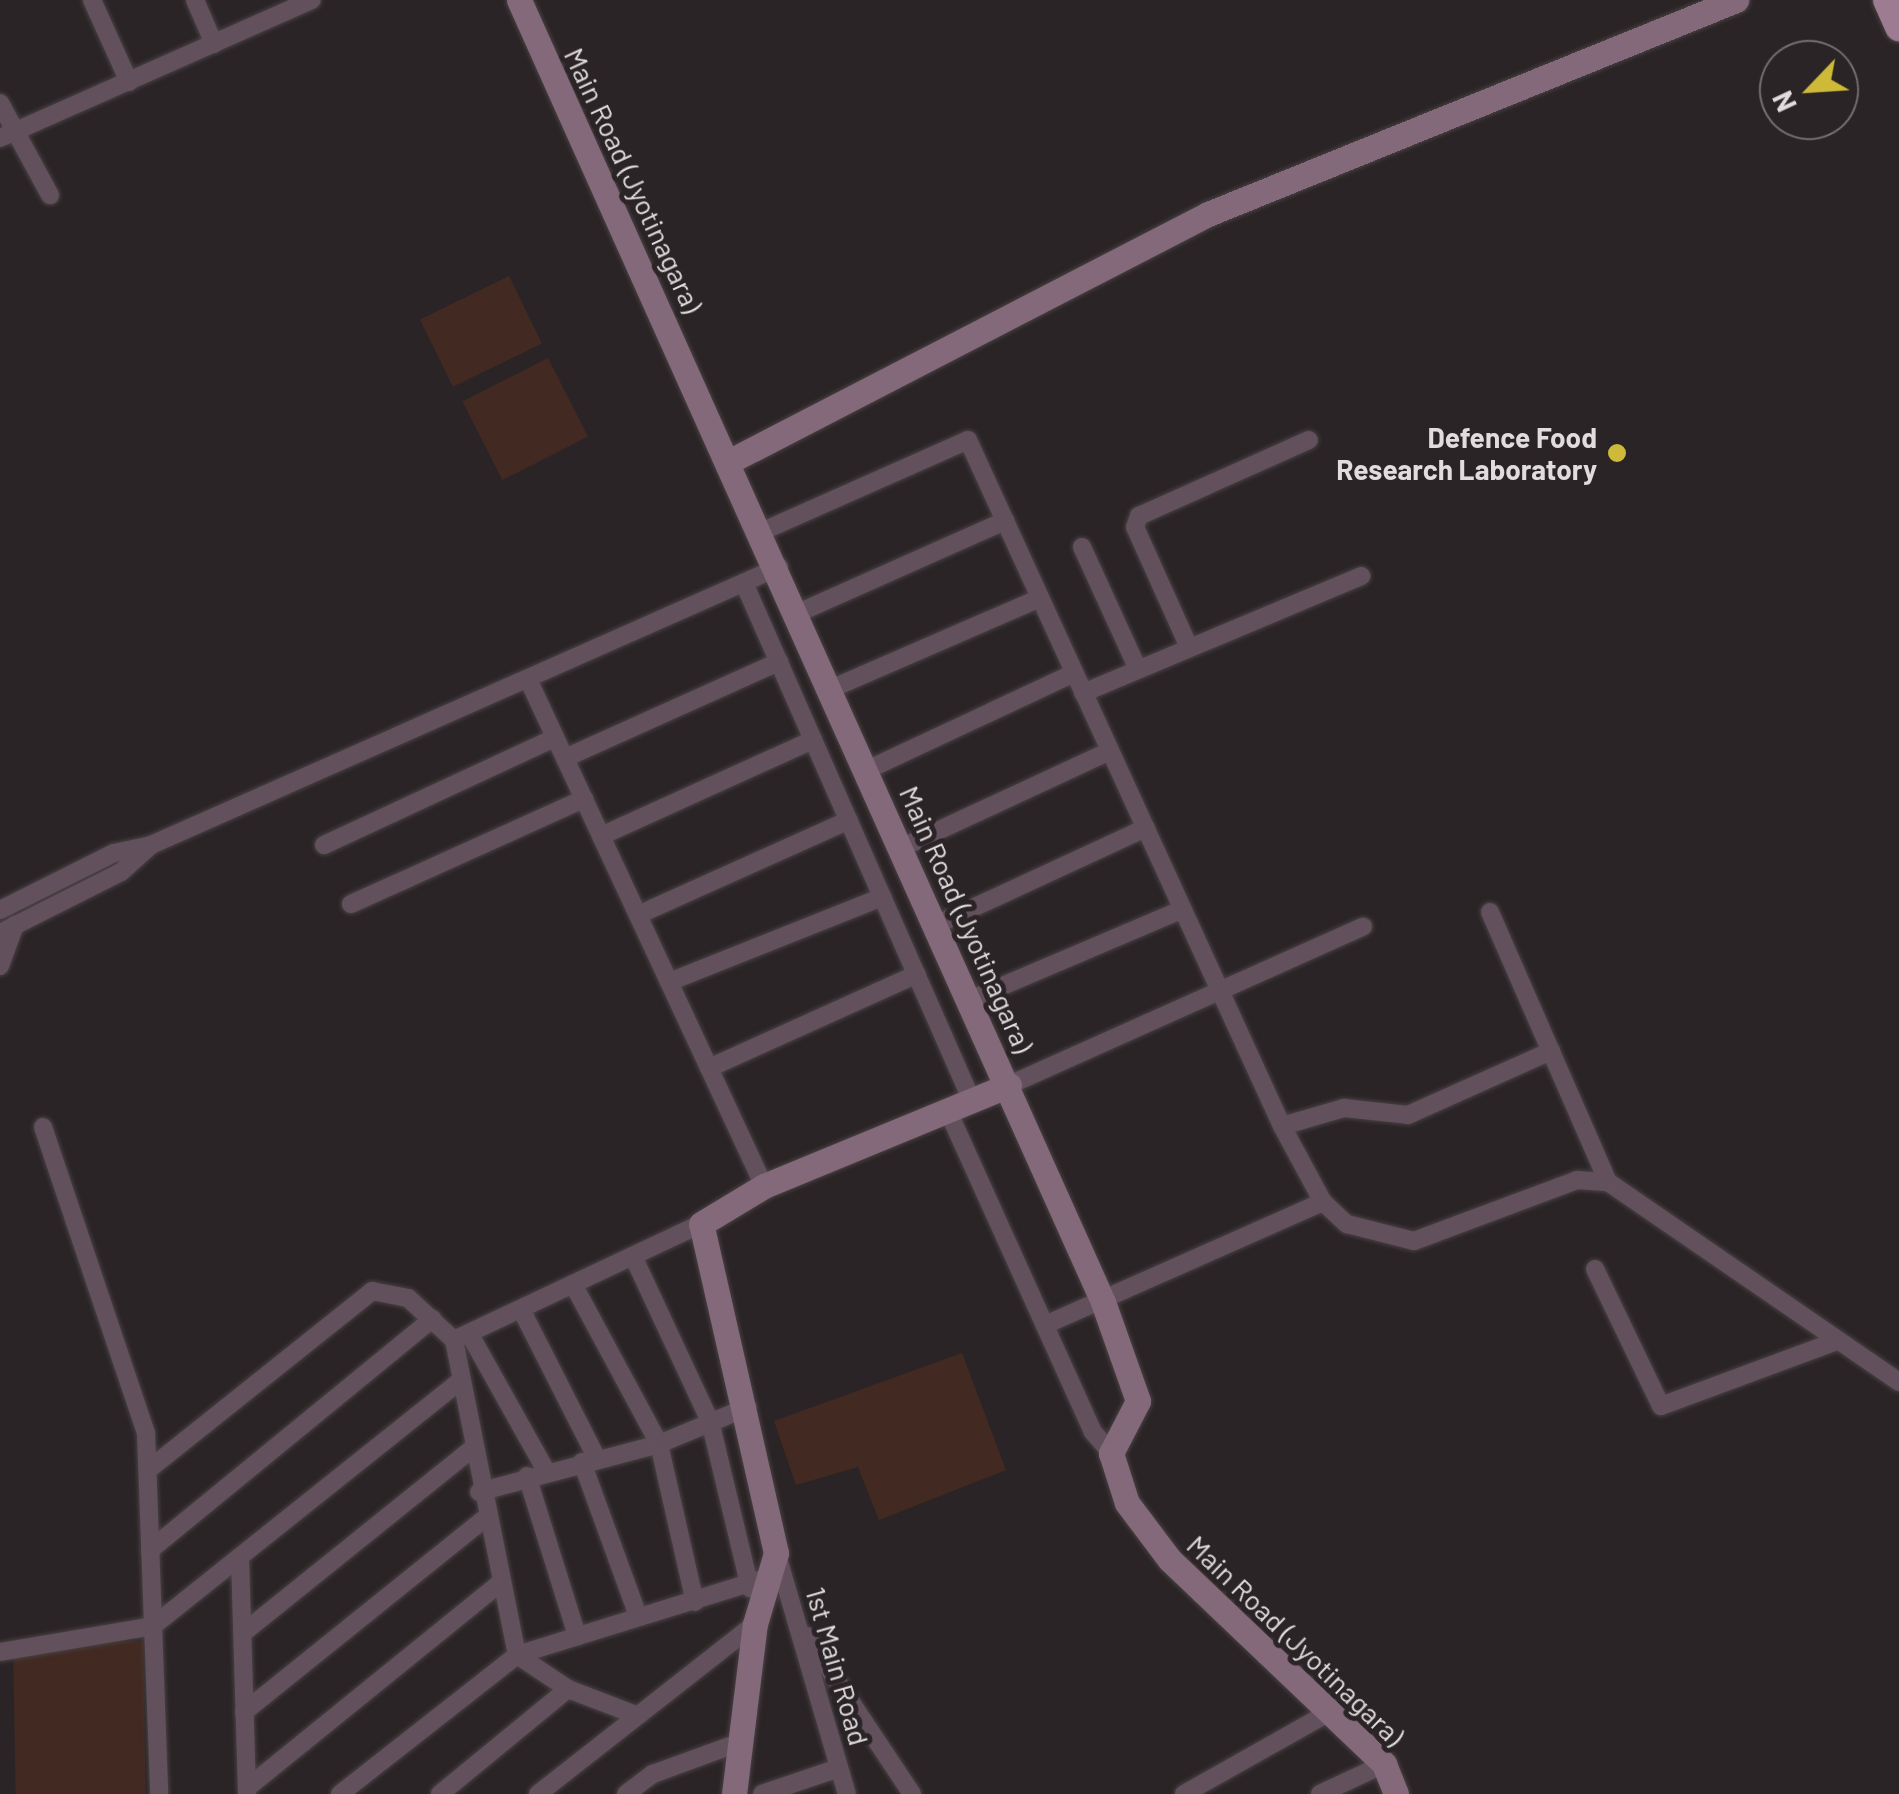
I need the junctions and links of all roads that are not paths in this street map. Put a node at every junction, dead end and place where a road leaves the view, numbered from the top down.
1 (92, 0) edge
2 (195, 0) edge
3 (312, 0) edge
4 (519, 0) edge
5 (1736, 0) edge
6 (1886, 0) edge
7 (290, 5) edge
8 (1899, 27) edge
9 (214, 44) junction
10 (129, 82) junction
11 (0, 103) edge
12 (6, 135) edge
13 (50, 195) dead end
14 (1309, 440) dead end
15 (730, 461) junction
16 (1004, 521) junction
17 (763, 531) junction
18 (1082, 547) dead end
19 (779, 567) junction
20 (1361, 576) dead end
21 (744, 583) junction
22 (1040, 598) junction
23 (798, 613) junction
24 (1188, 644) junction
25 (779, 662) junction
26 (1137, 667) junction
27 (1074, 673) junction
28 (528, 679) junction
29 (833, 688) junction
30 (1084, 693) junction
31 (556, 738) junction
32 (813, 740) junction
33 (1110, 751) junction
34 (565, 758) junction
35 (867, 770) junction
36 (584, 799) junction
37 (849, 820) junction
38 (1146, 828) junction
39 (601, 836) junction
40 (324, 845) dead end
41 (152, 846) junction
42 (904, 846) junction
43 (883, 898) junction
44 (351, 904) dead end
45 (3, 905) edge
46 (1182, 909) junction
47 (1490, 912) dead end
48 (638, 915) junction
49 (938, 924) junction
50 (1363, 927) dead end
51 (8, 929) edge
52 (0, 966) edge
53 (917, 974) junction
54 (669, 982) junction
55 (1220, 990) junction
56 (972, 1000) junction
57 (1551, 1051) junction
58 (709, 1068) junction
59 (1008, 1085) junction
60 (972, 1101) junction
61 (948, 1112) junction
62 (1282, 1126) junction
63 (43, 1128) dead end
64 (1608, 1182) junction
65 (764, 1186) junction
66 (1323, 1202) junction
67 (701, 1224) junction
68 (633, 1256) junction
69 (1595, 1269) dead end
70 (573, 1284) junction
71 (1103, 1302) junction
72 (521, 1309) junction
73 (432, 1319) junction
74 (1045, 1325) junction
75 (462, 1337) junction
76 (1837, 1340) junction
77 (461, 1380) junction
78 (1899, 1382) edge
79 (748, 1407) junction
80 (710, 1420) junction
81 (659, 1444) junction
82 (472, 1449) junction
83 (1111, 1453) junction
84 (590, 1460) junction
85 (148, 1470) junction
86 (536, 1472) junction
87 (479, 1492) junction
88 (484, 1519) junction
89 (150, 1550) junction
90 (240, 1557) junction
91 (765, 1572) junction
92 (499, 1584) junction
93 (695, 1602) junction
94 (638, 1616) junction
95 (796, 1618) junction
96 (755, 1624) junction
97 (153, 1626) junction
98 (244, 1632) junction
99 (577, 1636) junction
100 (0, 1652) edge
101 (517, 1655) junction
102 (568, 1690) junction
103 (1332, 1710) junction
104 (244, 1712) junction
105 (636, 1715) junction
106 (735, 1744) junction
107 (1384, 1764) junction
108 (840, 1768) junction
109 (247, 1791) edge
110 (159, 1794) edge
111 (340, 1794) edge
112 (440, 1794) edge
113 (538, 1794) edge
114 (626, 1794) edge
115 (734, 1794) edge
116 (762, 1794) edge
117 (848, 1794) edge
118 (912, 1794) edge
119 (1184, 1794) edge
120 (1320, 1794) edge
121 (1396, 1794) edge

1 - 10 street
2 - 9 street
3 - 7 street
4 - 15 street, Main Road (Jyotinagara)
5 - 15 street
6 - 8 main road
7 - 9 street
9 - 10 street
10 - 12 street
11 - 12 street
12 - 13 street
14 - 24 street
15 - 17 street, Main Road (Jyotinagara)
16 - 17 street
16 - 22 street
16 - 23 street
17 - 19 street, Main Road (Jyotinagara)
18 - 26 street
19 - 21 street
19 - 23 street, Main Road (Jyotinagara)
20 - 24 street
21 - 25 street
21 - 28 street
22 - 27 street
22 - 29 street
23 - 29 street, Main Road (Jyotinagara)
24 - 26 street
25 - 32 street
25 - 34 street
26 - 30 street
27 - 30 street
27 - 35 street
28 - 31 street
28 - 41 street
29 - 35 street, Main Road (Jyotinagara)
30 - 33 street
31 - 34 street
31 - 40 street
32 - 37 street
32 - 39 street
33 - 38 street
33 - 42 street
34 - 36 street
35 - 42 street, Main Road (Jyotinagara)
36 - 39 street
36 - 44 street
37 - 43 street
37 - 48 street
38 - 46 street
38 - 49 street
39 - 48 street
41 - 45 street
41 - 51 street
42 - 49 street, Main Road (Jyotinagara)
43 - 53 street
43 - 54 street
46 - 55 street
46 - 56 street
47 - 57 street
48 - 54 street
49 - 56 street, Main Road (Jyotinagara)
50 - 55 street
51 - 52 street
53 - 58 street
53 - 60 street
54 - 58 street
55 - 59 street
55 - 62 street
56 - 59 street, Main Road (Jyotinagara)
57 - 62 street
57 - 64 street
58 - 65 street
59 - 60 street
59 - 71 street, Main Road (Jyotinagara)
60 - 61 street
61 - 65 street
61 - 74 street
62 - 66 street
63 - 85 street
64 - 66 street
64 - 76 street
65 - 67 street
66 - 71 street
67 - 68 street
67 - 79 street
68 - 70 street
68 - 80 street, 1st Main Road
69 - 76 street
70 - 72 street
70 - 81 street
71 - 74 street
71 - 83 street, Main Road (Jyotinagara)
72 - 75 street
72 - 84 street
73 - 75 street
73 - 85 street
73 - 89 street
74 - 83 street
75 - 77 street
75 - 86 street
76 - 78 street
77 - 82 street
77 - 90 street
79 - 80 street
79 - 91 street
80 - 81 street
80 - 91 street, 1st Main Road
81 - 84 street
81 - 93 street
82 - 87 street
82 - 98 street
83 - 103 street, Main Road (Jyotinagara)
84 - 86 street
84 - 94 street
85 - 89 street
86 - 87 street
86 - 99 street
87 - 88 street
88 - 92 street
88 - 104 street
89 - 97 street
90 - 97 street
90 - 98 street
91 - 93 street
91 - 95 street, 1st Main Road
91 - 96 street
92 - 101 street
92 - 109 street
93 - 94 street
94 - 99 street
95 - 108 street, 1st Main Road
95 - 118 street
96 - 105 street
96 - 106 street
97 - 100 street
97 - 110 street
98 - 104 street
99 - 101 street
101 - 102 street
101 - 111 street
102 - 105 street
102 - 112 street
103 - 107 street, Main Road (Jyotinagara)
103 - 119 street
104 - 109 street
105 - 113 street
106 - 114 street
106 - 115 street
107 - 120 street
107 - 121 street, Main Road (Jyotinagara)
108 - 116 street
108 - 117 street, 1st Main Road

